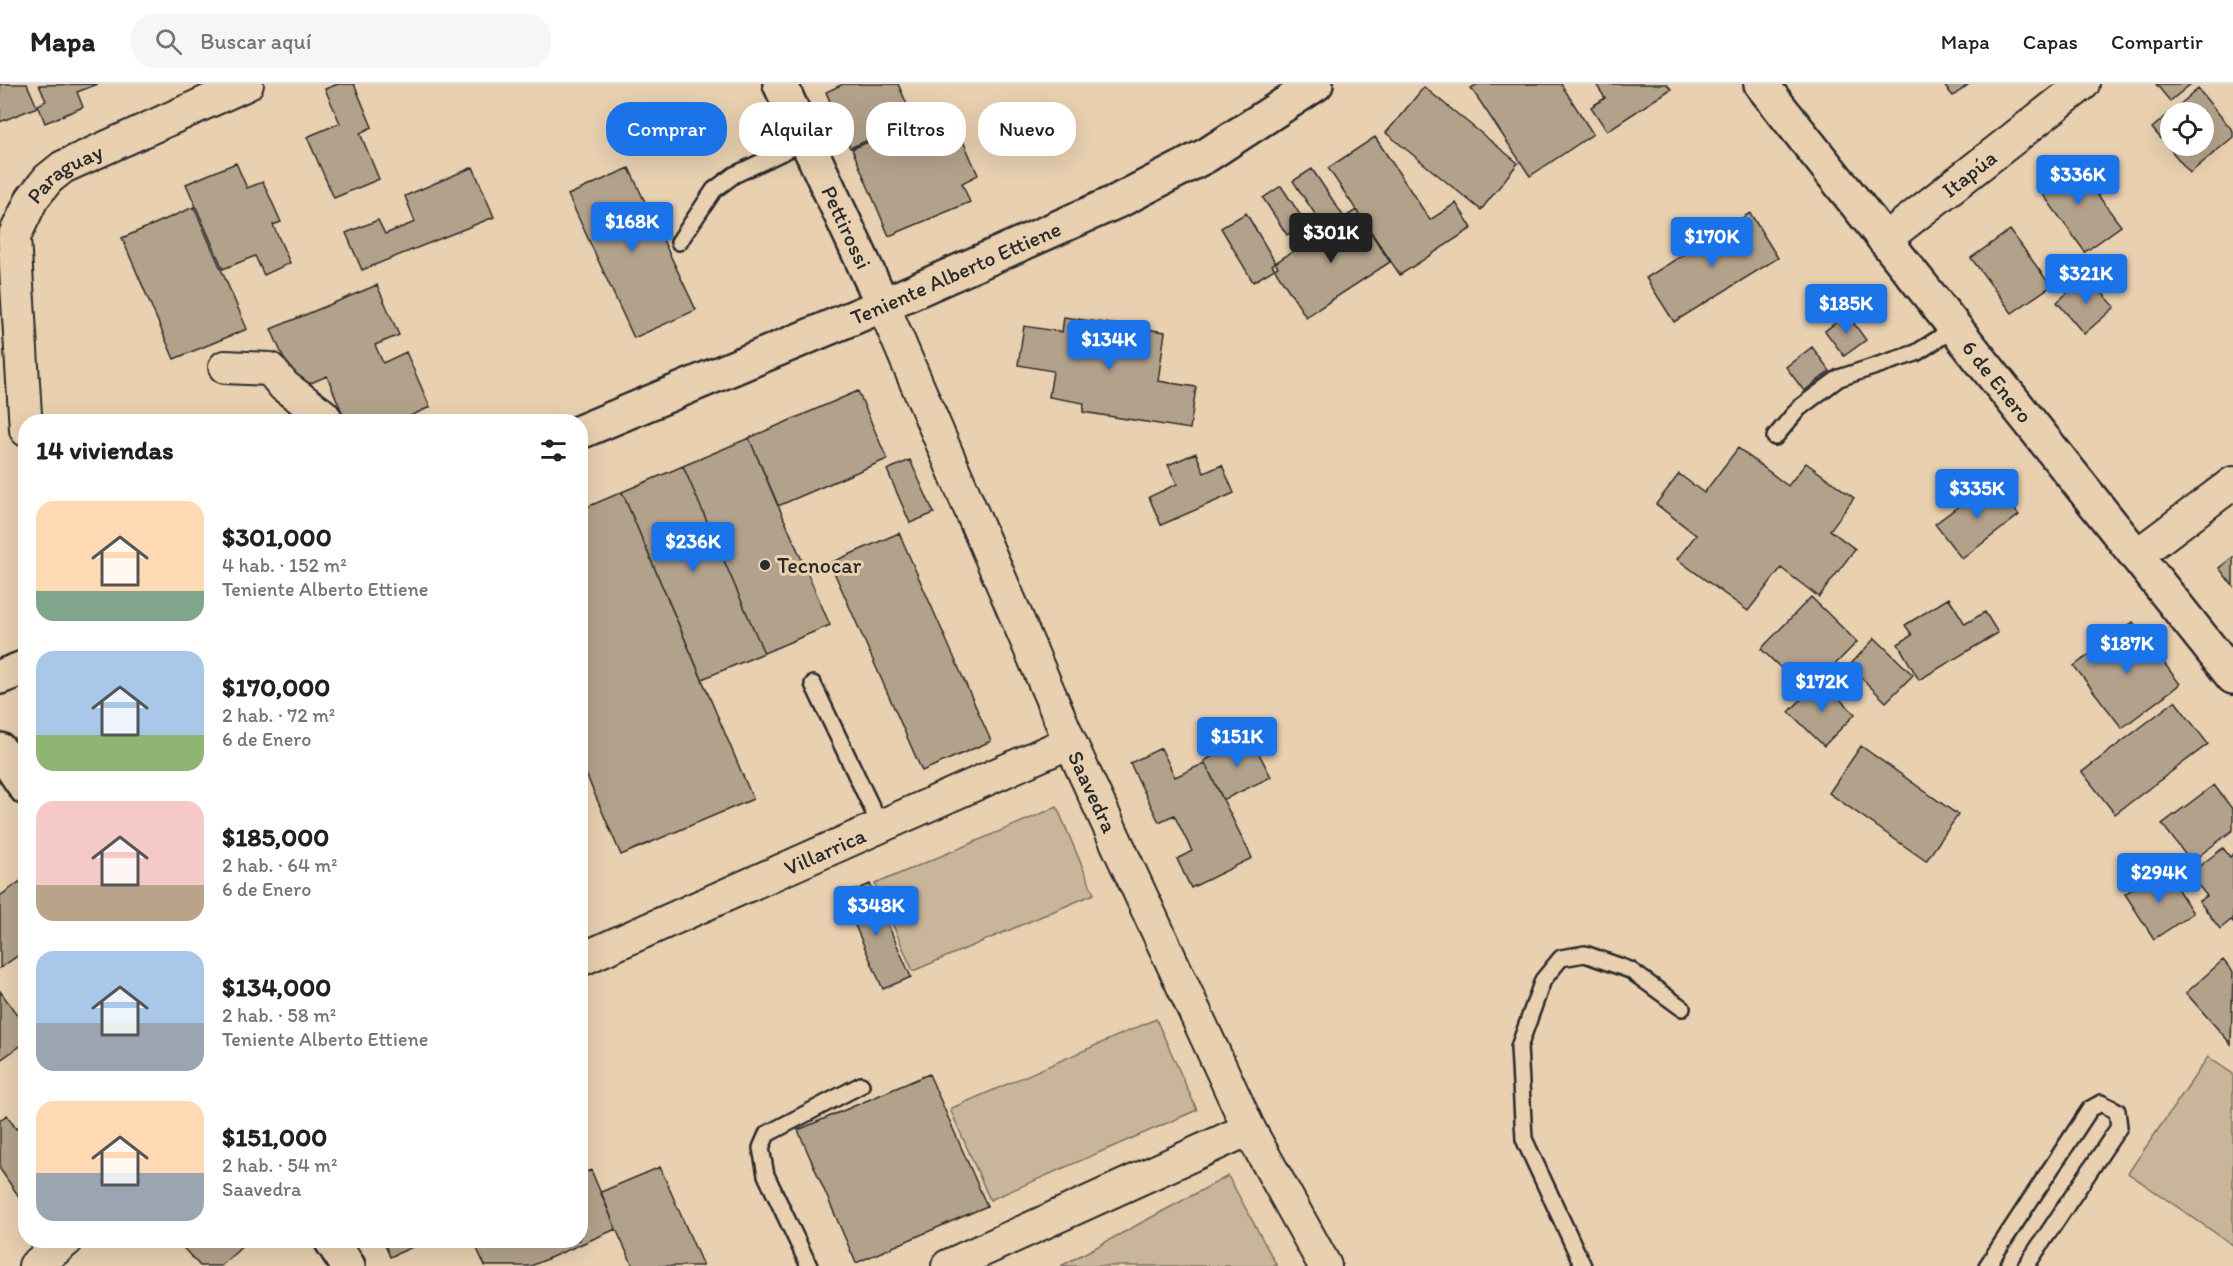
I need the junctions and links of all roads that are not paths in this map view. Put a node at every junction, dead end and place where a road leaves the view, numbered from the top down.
1 (247, 84) edge
2 (780, 84) edge
3 (1316, 84) edge
4 (1761, 84) edge
5 (2083, 84) edge
6 (788, 102) edge
7 (774, 156) edge
8 (813, 156) edge
9 (1884, 240) junction
10 (679, 242) dead end
11 (883, 305) junction
12 (1955, 328) junction
13 (225, 367) dead end
14 (25, 414) edge
15 (322, 414) edge
16 (588, 429) edge
17 (1775, 437) dead end
18 (2233, 483) edge
19 (2136, 556) junction
20 (18, 670) edge
21 (0, 677) edge
22 (2233, 677) edge
23 (813, 684) dead end
24 (1070, 742) junction
25 (0, 750) edge
26 (18, 776) edge
27 (880, 825) junction
28 (588, 956) edge
29 (1682, 1008) dead end
30 (861, 1085) dead end
31 (1249, 1128) junction
32 (57, 1248) edge
33 (336, 1248) edge
34 (35, 1266) edge
35 (348, 1266) edge
36 (809, 1266) edge
37 (948, 1266) edge
38 (1325, 1266) edge
39 (1583, 1266) edge
40 (1987, 1266) edge
41 (2026, 1266) edge

1 - 14 street, Paraguay
2 - 6 main road, Pettirossi
3 - 11 main road, Teniente Alberto Ettiene
4 - 9 main road, 6 de Enero
5 - 9 street, Itapúa
7 - 10 lane
8 - 11 main road, Pettirossi
9 - 12 main road, 6 de Enero
11 - 16 main road, Teniente Alberto Ettiene
11 - 24 street, Saavedra
12 - 17 lane
12 - 19 main road, 6 de Enero
13 - 15 street
18 - 19 street
19 - 22 main road, 6 de Enero
20 - 21 main road
23 - 27 lane
24 - 27 street, Villarrica
24 - 31 street, Saavedra
25 - 26 main road
27 - 28 street, Villarrica
29 - 39 lane
30 - 36 lane
31 - 37 street
31 - 38 street, Saavedra
32 - 34 street
33 - 35 main road
40 - 41 lane

